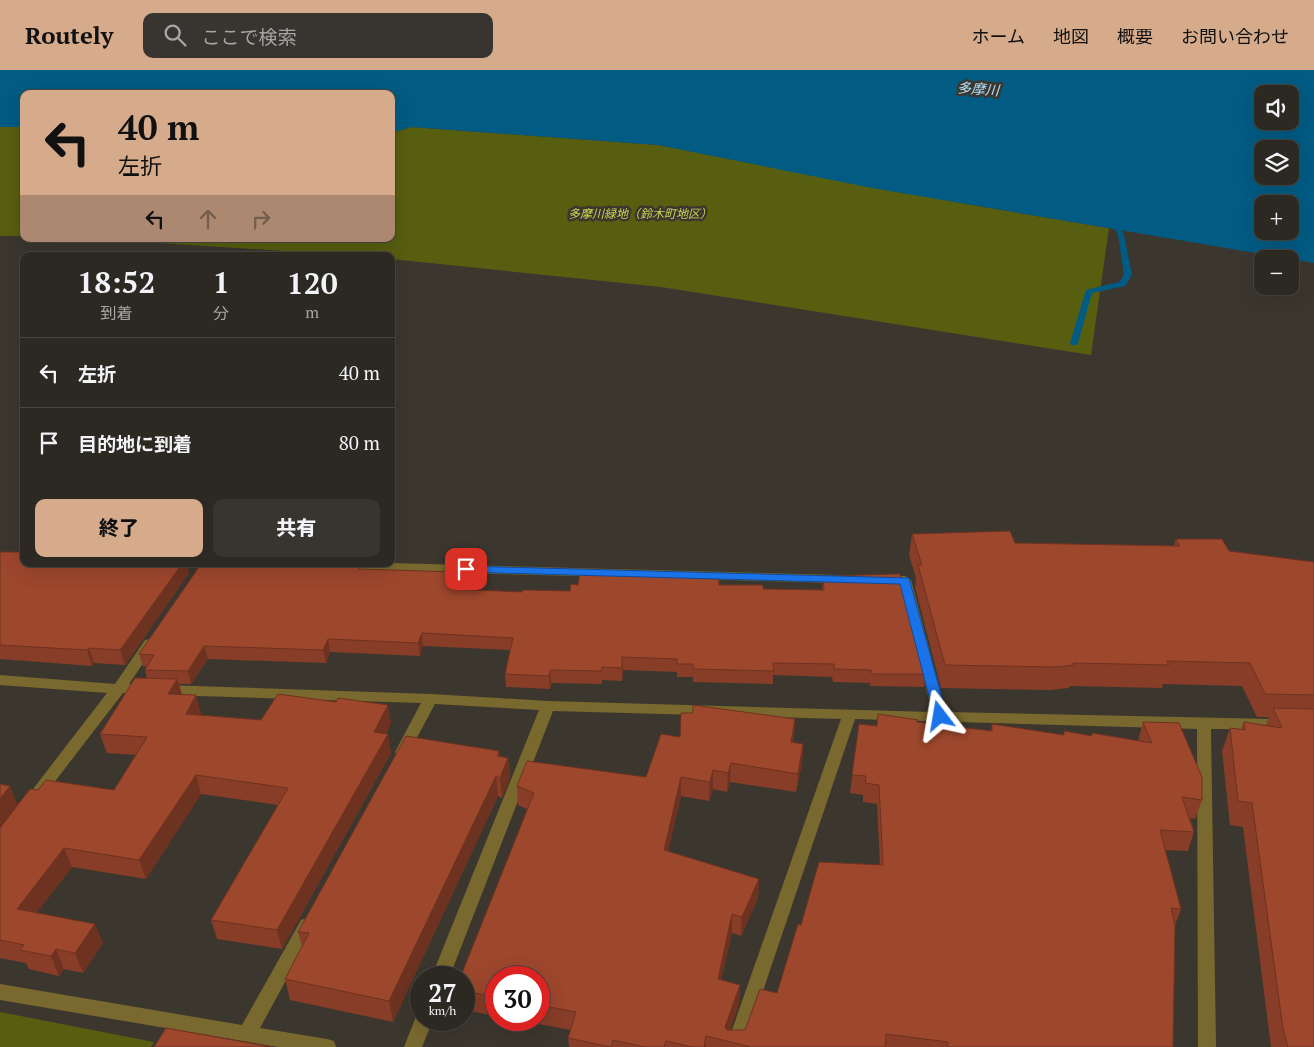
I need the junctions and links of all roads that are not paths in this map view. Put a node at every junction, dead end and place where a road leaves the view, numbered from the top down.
1 (376, 567) edge
2 (855, 579) edge
3 (875, 580) edge
4 (158, 630) edge
5 (0, 680) edge
6 (119, 688) junction
7 (431, 699) junction
8 (548, 706) junction
9 (850, 713) junction
10 (940, 716) junction
11 (1204, 724) junction
12 (1314, 725) edge
13 (394, 766) edge
14 (29, 805) edge
15 (314, 913) edge
16 (445, 966) edge
17 (0, 992) edge
18 (420, 1031) edge
19 (248, 1034) junction
20 (327, 1047) edge
21 (413, 1047) edge
22 (735, 1047) edge
23 (1207, 1047) edge

1 - 2 street
3 - 10 street
4 - 6 street
5 - 6 street
6 - 7 street
6 - 14 street
7 - 8 street
7 - 13 street
8 - 9 street
8 - 16 street
9 - 10 street
9 - 22 street
10 - 11 street
11 - 12 street
11 - 23 street
15 - 19 street
17 - 19 street
18 - 21 street
19 - 20 street

